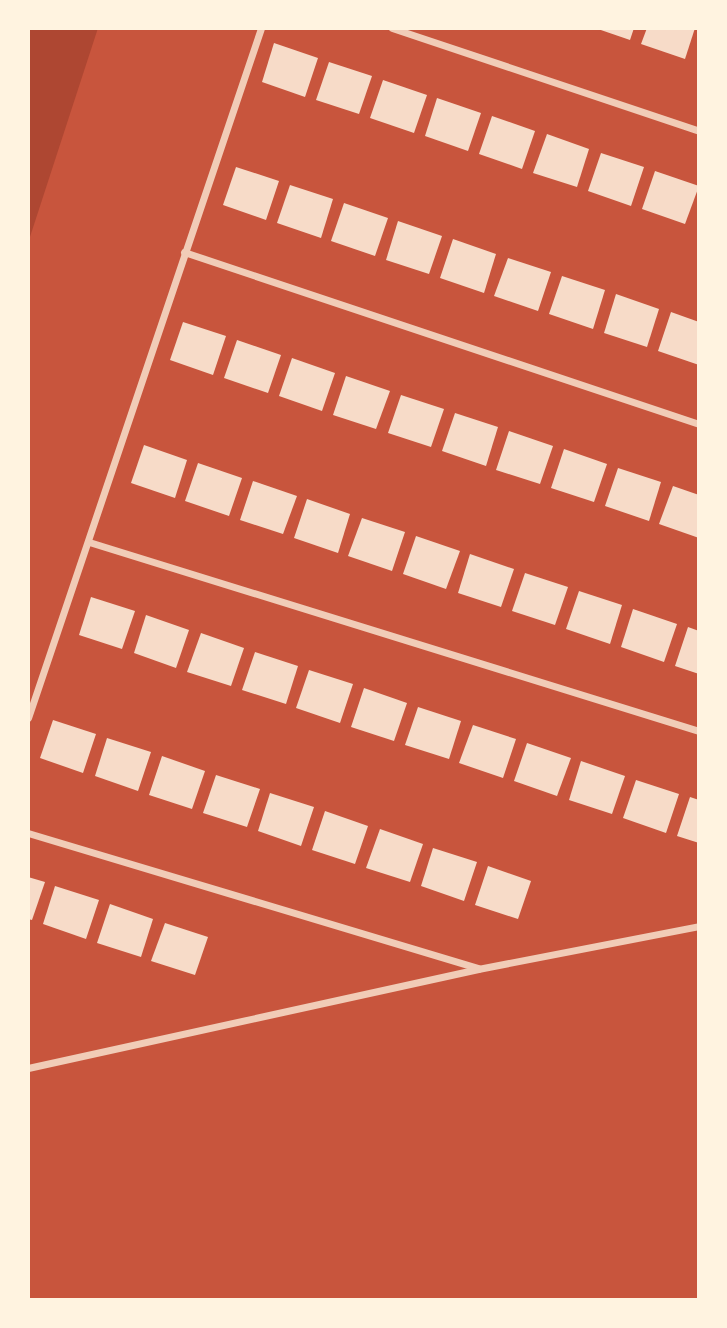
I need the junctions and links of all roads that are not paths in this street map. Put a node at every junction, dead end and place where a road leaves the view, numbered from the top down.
1 (261, 28) edge
2 (392, 28) edge
3 (699, 131) edge
4 (184, 252) junction
5 (699, 424) edge
6 (89, 542) junction
7 (28, 718) edge
8 (699, 731) edge
9 (28, 833) edge
10 (699, 926) edge
11 (478, 969) junction
12 (28, 1068) edge

1 - 4 street
2 - 3 street
4 - 5 street
4 - 6 street
6 - 7 street
6 - 8 street
9 - 11 street
10 - 11 street
11 - 12 street

